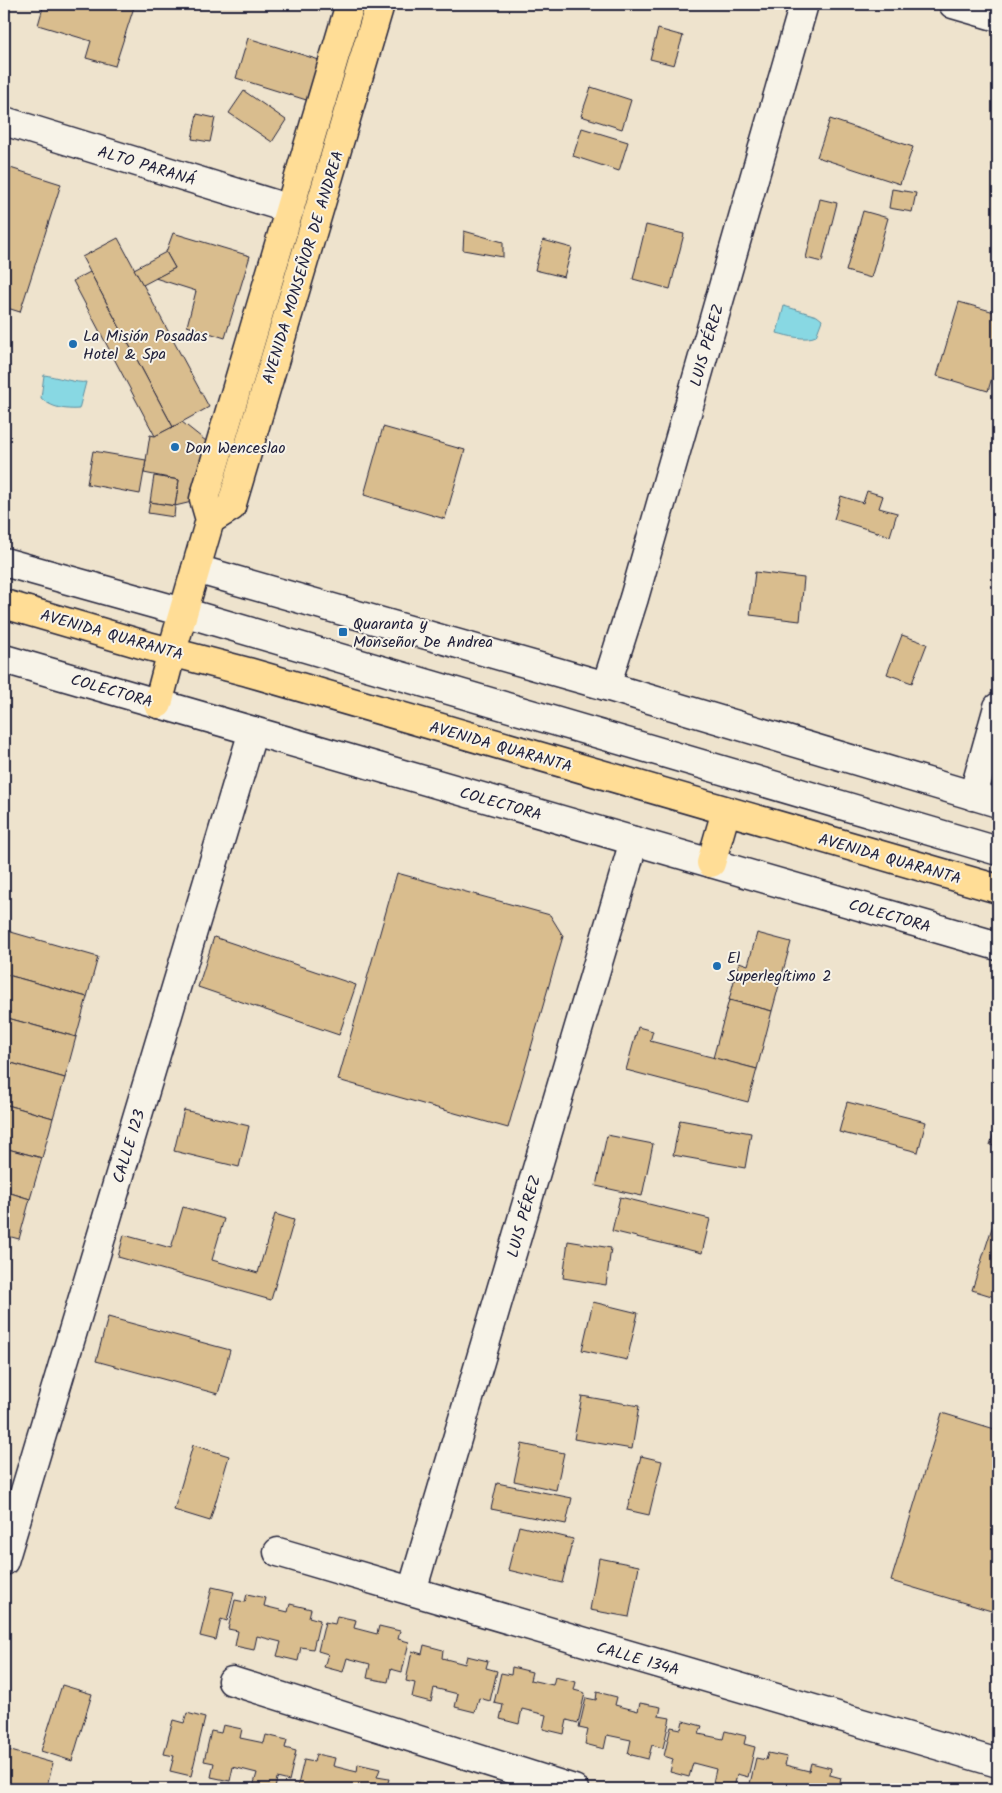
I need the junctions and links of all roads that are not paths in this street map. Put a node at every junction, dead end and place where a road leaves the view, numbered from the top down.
1 (350, 4) edge
2 (380, 4) edge
3 (804, 4) edge
4 (952, 4) edge
5 (998, 17) edge
6 (4, 121) edge
7 (290, 209) junction
8 (210, 520) junction
9 (4, 562) edge
10 (196, 569) junction
11 (4, 604) edge
12 (183, 612) junction
13 (172, 651) junction
14 (4, 659) edge
15 (606, 686) junction
16 (158, 704) junction
17 (998, 707) edge
18 (253, 731) junction
19 (986, 799) edge
20 (726, 810) junction
21 (634, 841) junction
22 (998, 851) edge
23 (711, 863) junction
24 (998, 889) edge
25 (998, 946) edge
26 (278, 1552) dead end
27 (4, 1561) edge
28 (412, 1591) junction
29 (232, 1681) dead end
30 (998, 1763) edge
31 (574, 1789) edge

1 - 7 main road, AVENIDA MONSEÑOR DE ANDREA
2 - 8 main road, AVENIDA MONSEÑOR DE ANDREA
3 - 15 street, LUIS PÉREZ
4 - 5 street
6 - 7 street, ALTO PARANÁ
7 - 8 main road, AVENIDA MONSEÑOR DE ANDREA
8 - 10 main road, AVENIDA MONSEÑOR DE ANDREA
9 - 12 street
10 - 12 main road, AVENIDA MONSEÑOR DE ANDREA
10 - 15 street
11 - 13 main road, AVENIDA QUARANTA
12 - 13 main road, AVENIDA MONSEÑOR DE ANDREA
12 - 22 street
13 - 16 main road, AVENIDA MONSEÑOR DE ANDREA
13 - 20 main road, AVENIDA QUARANTA
14 - 16 street, COLECTORA
15 - 19 street
16 - 18 street, COLECTORA
17 - 19 street
18 - 21 street, COLECTORA
18 - 27 street, CALLE 123
20 - 23 main road
20 - 24 main road, AVENIDA QUARANTA
21 - 23 street, COLECTORA
21 - 28 street, LUIS PÉREZ
23 - 25 street, COLECTORA
26 - 28 street, CALLE 134A
28 - 30 street, CALLE 134A
29 - 31 street

